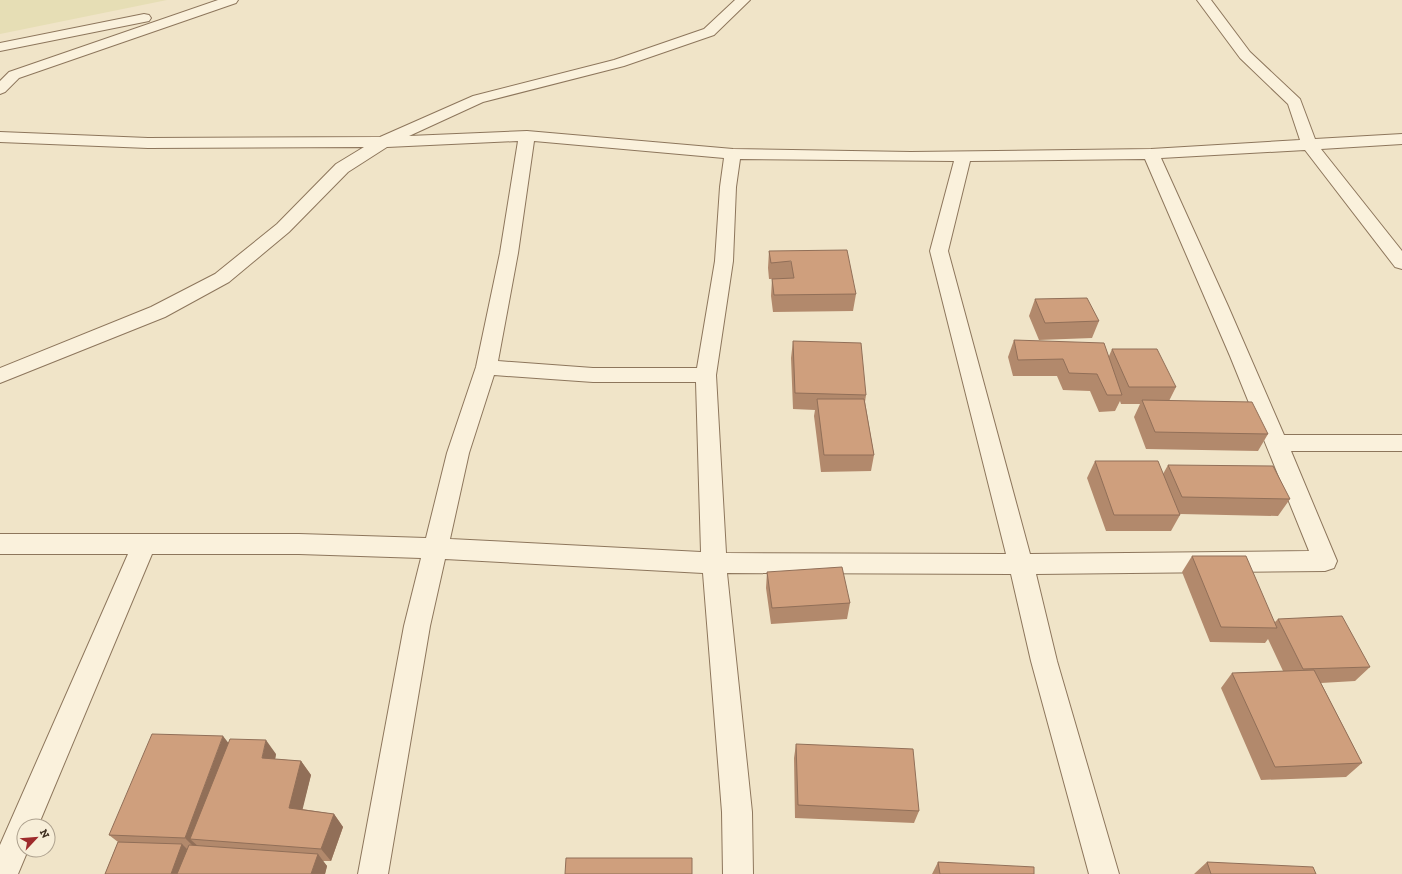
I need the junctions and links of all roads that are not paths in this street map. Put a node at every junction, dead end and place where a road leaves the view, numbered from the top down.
1 (230, 0) edge
2 (743, 0) edge
3 (1204, 0) edge
4 (0, 48) edge
5 (0, 89) edge
6 (526, 136) junction
7 (0, 137) edge
8 (1402, 139) edge
9 (383, 142) junction
10 (1309, 144) junction
11 (734, 154) junction
12 (1151, 154) junction
13 (963, 157) junction
14 (1402, 263) edge
15 (486, 367) junction
16 (706, 375) junction
17 (0, 376) edge
18 (1402, 442) edge
19 (1278, 443) junction
20 (0, 544) edge
21 (144, 544) junction
22 (434, 548) junction
23 (714, 563) junction
24 (1021, 564) junction
25 (3, 874) edge
26 (373, 874) edge
27 (738, 874) edge
28 (1104, 874) edge

1 - 4 street
1 - 5 street
2 - 9 street
3 - 10 street
6 - 9 street
6 - 11 street
6 - 15 street
7 - 9 street
8 - 10 street
9 - 17 street
10 - 12 street
10 - 14 street
11 - 13 street
11 - 16 street
12 - 13 street
12 - 19 street
13 - 24 street
15 - 16 street
15 - 22 street
16 - 23 street
18 - 19 street
19 - 24 street
20 - 21 street
21 - 22 street
21 - 25 street
22 - 23 street
22 - 26 street
23 - 24 street
23 - 27 street
24 - 28 street

